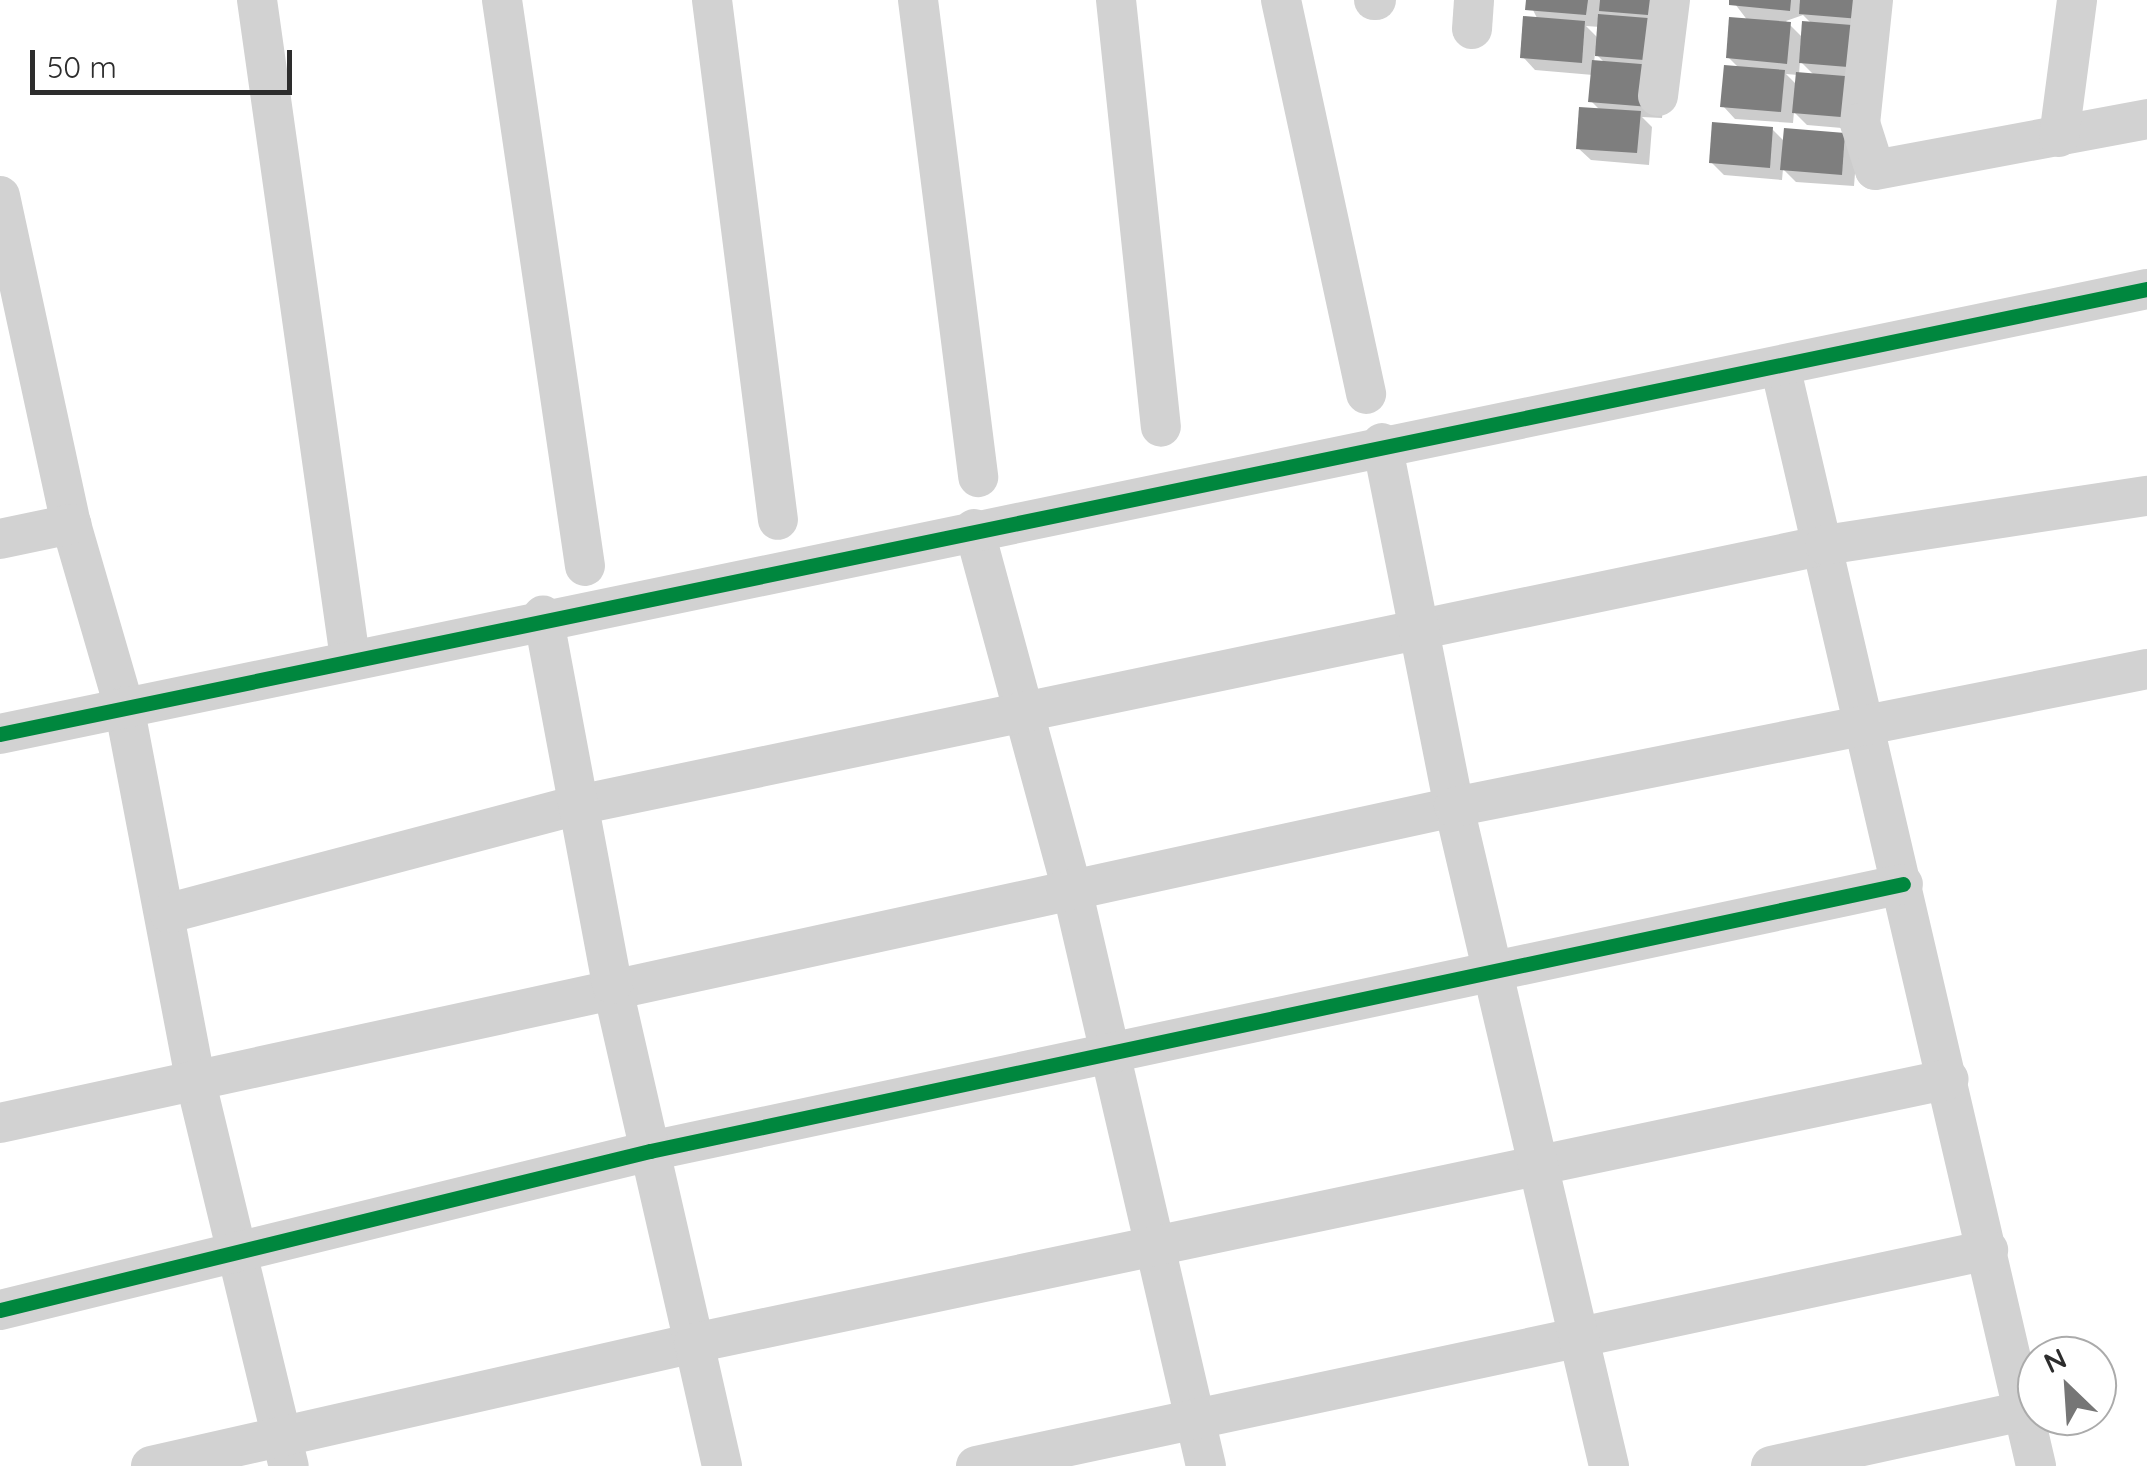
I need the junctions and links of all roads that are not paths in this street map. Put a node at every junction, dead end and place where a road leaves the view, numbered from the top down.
1 (257, 0) edge
2 (502, 0) edge
3 (712, 0) edge
4 (918, 0) edge
5 (1116, 0) edge
6 (1282, 0) edge
7 (1670, 0) edge
8 (1873, 0) edge
9 (2077, 0) edge
10 (1658, 96) dead end
11 (2147, 120) edge
12 (2059, 136) junction
13 (0, 196) edge
14 (2147, 289) edge
15 (17, 355) edge
16 (1781, 370) junction
17 (1366, 394) dead end
18 (1161, 427) dead end
19 (1382, 443) junction
20 (978, 478) dead end
21 (2147, 496) edge
22 (778, 520) dead end
23 (72, 524) junction
24 (974, 529) junction
25 (0, 539) edge
26 (1826, 545) junction
27 (585, 566) dead end
28 (544, 615) junction
29 (1419, 634) junction
30 (350, 658) junction
31 (2147, 669) edge
32 (124, 706) junction
33 (1023, 715) junction
34 (1865, 721) junction
35 (0, 734) edge
36 (578, 806) junction
37 (1454, 806) junction
38 (1903, 884) junction
39 (1072, 889) junction
40 (168, 914) junction
41 (1498, 973) junction
42 (612, 984) junction
43 (1107, 1057) junction
44 (1949, 1079) junction
45 (196, 1083) junction
46 (0, 1123) edge
47 (650, 1151) junction
48 (1544, 1166) junction
49 (1153, 1249) junction
50 (1988, 1250) junction
51 (242, 1256) junction
52 (0, 1310) edge
53 (694, 1343) junction
54 (1582, 1344) junction
55 (2017, 1383) edge
56 (2017, 1411) edge
57 (1195, 1425) junction
58 (2029, 1436) edge
59 (287, 1451) edge
60 (152, 1466) edge
61 (722, 1466) edge
62 (976, 1466) edge
63 (1206, 1466) edge
64 (1609, 1466) edge
65 (1771, 1466) edge
66 (2036, 1466) edge

1 - 30 street
2 - 27 street
3 - 22 street
4 - 20 street
5 - 18 street
6 - 17 street
7 - 10 street
8 - 12 street
9 - 12 street
11 - 12 street
13 - 15 street
14 - 16 street
15 - 23 street
16 - 19 street
16 - 26 street
19 - 24 street
19 - 29 street
21 - 26 street
23 - 25 street
23 - 32 street
24 - 28 street
24 - 33 street
26 - 29 street
26 - 34 street
28 - 30 street
28 - 36 street
29 - 33 street
29 - 37 street
30 - 32 street
31 - 34 street
32 - 35 street
32 - 40 street
33 - 36 street
33 - 39 street
34 - 37 street
34 - 38 street
36 - 40 street
36 - 42 street
37 - 39 street
37 - 41 street
38 - 41 street
38 - 44 street
39 - 42 street
39 - 43 street
40 - 45 street
41 - 43 street
41 - 48 street
42 - 45 street
42 - 47 street
43 - 47 street
43 - 49 street
44 - 48 street
44 - 50 street
45 - 46 street
45 - 51 street
47 - 51 street
47 - 53 street
48 - 49 street
48 - 54 street
49 - 53 street
49 - 57 street
50 - 54 street
50 - 55 street
51 - 52 street
51 - 59 street
53 - 59 street
53 - 61 street
54 - 57 street
54 - 64 street
56 - 65 street
57 - 62 street
57 - 63 street
58 - 66 street
59 - 60 street

